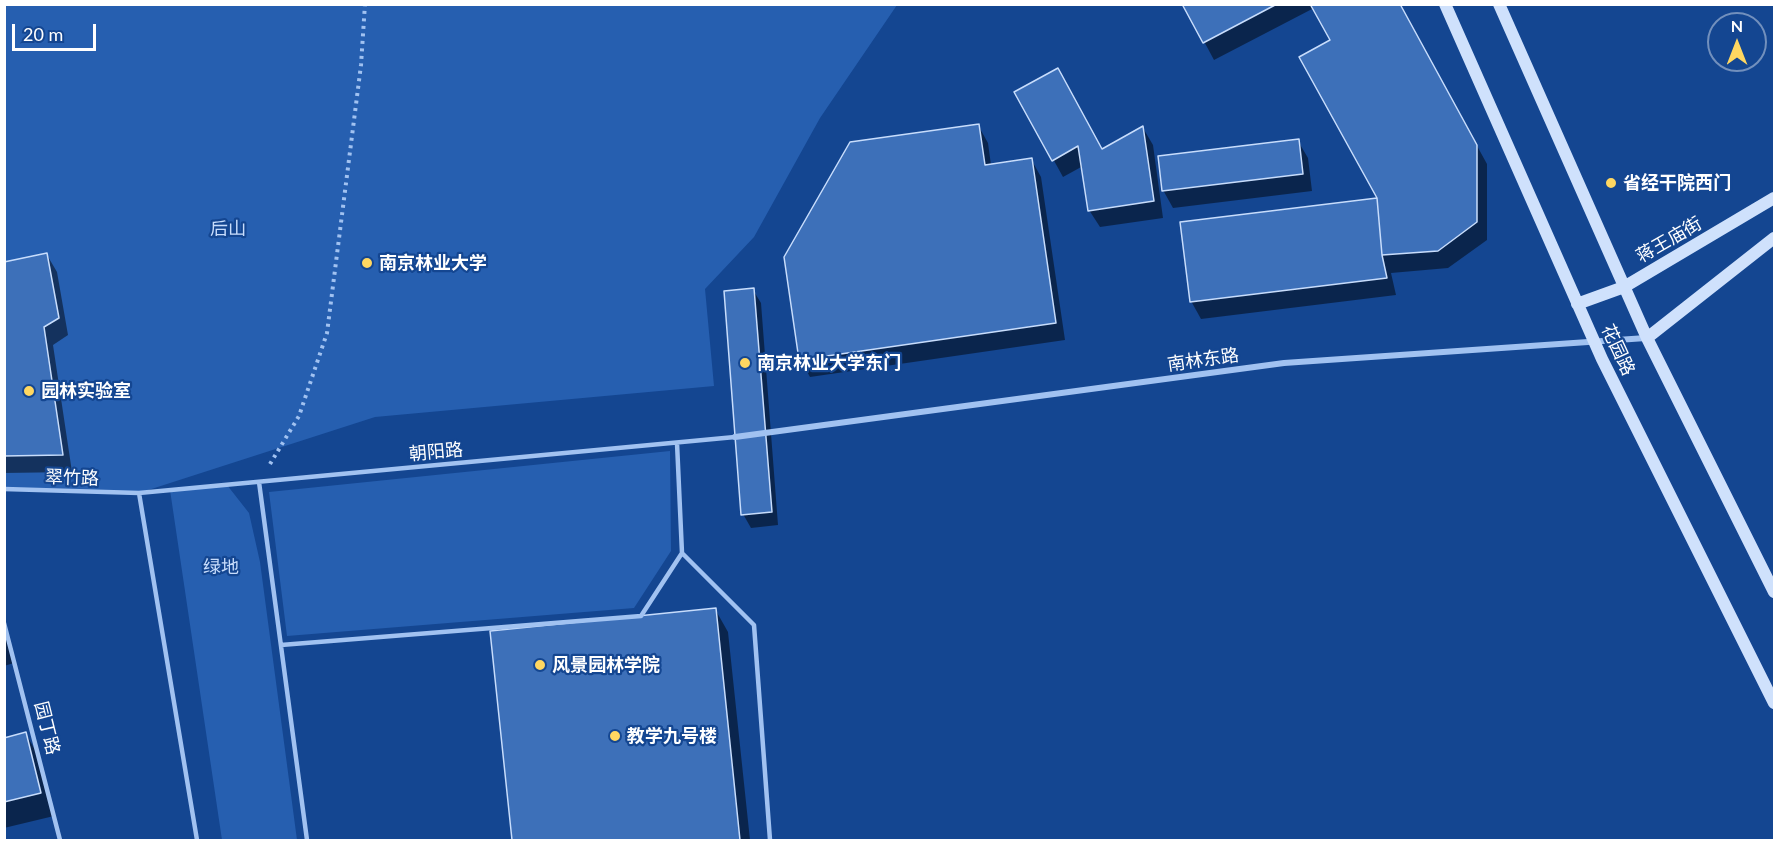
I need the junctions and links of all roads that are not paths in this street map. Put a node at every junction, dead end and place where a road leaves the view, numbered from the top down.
1 (1444, 4) edge
2 (1499, 4) edge
3 (1774, 198) edge
4 (1774, 238) edge
5 (1624, 287) junction
6 (1577, 304) junction
7 (1647, 338) junction
8 (1594, 342) junction
9 (735, 437) joint
10 (677, 443) junction
11 (259, 482) junction
12 (4, 489) edge
13 (139, 494) junction
14 (682, 553) junction
15 (1774, 592) edge
16 (4, 623) edge
17 (281, 645) junction
18 (1774, 703) edge
19 (60, 840) edge
20 (197, 840) edge
21 (307, 840) edge
22 (770, 840) edge

1 - 6 street, 花园路
2 - 5 street, 花园路
3 - 5 street, 蒋王庙街
4 - 7 street
5 - 6 street, 蒋王庙街
5 - 7 street, 花园路
6 - 8 street, 花园路
7 - 8 street, 南林东路
7 - 15 street, 花园路
8 - 9 street, 南林东路
8 - 18 street, 花园路
9 - 10 lane, 朝阳路
10 - 11 lane, 朝阳路
10 - 14 lane
11 - 13 lane, 朝阳路
11 - 17 lane
12 - 13 lane, 翠竹路
13 - 20 lane
14 - 17 lane
14 - 22 lane
16 - 19 lane, 园丁路
17 - 21 lane

